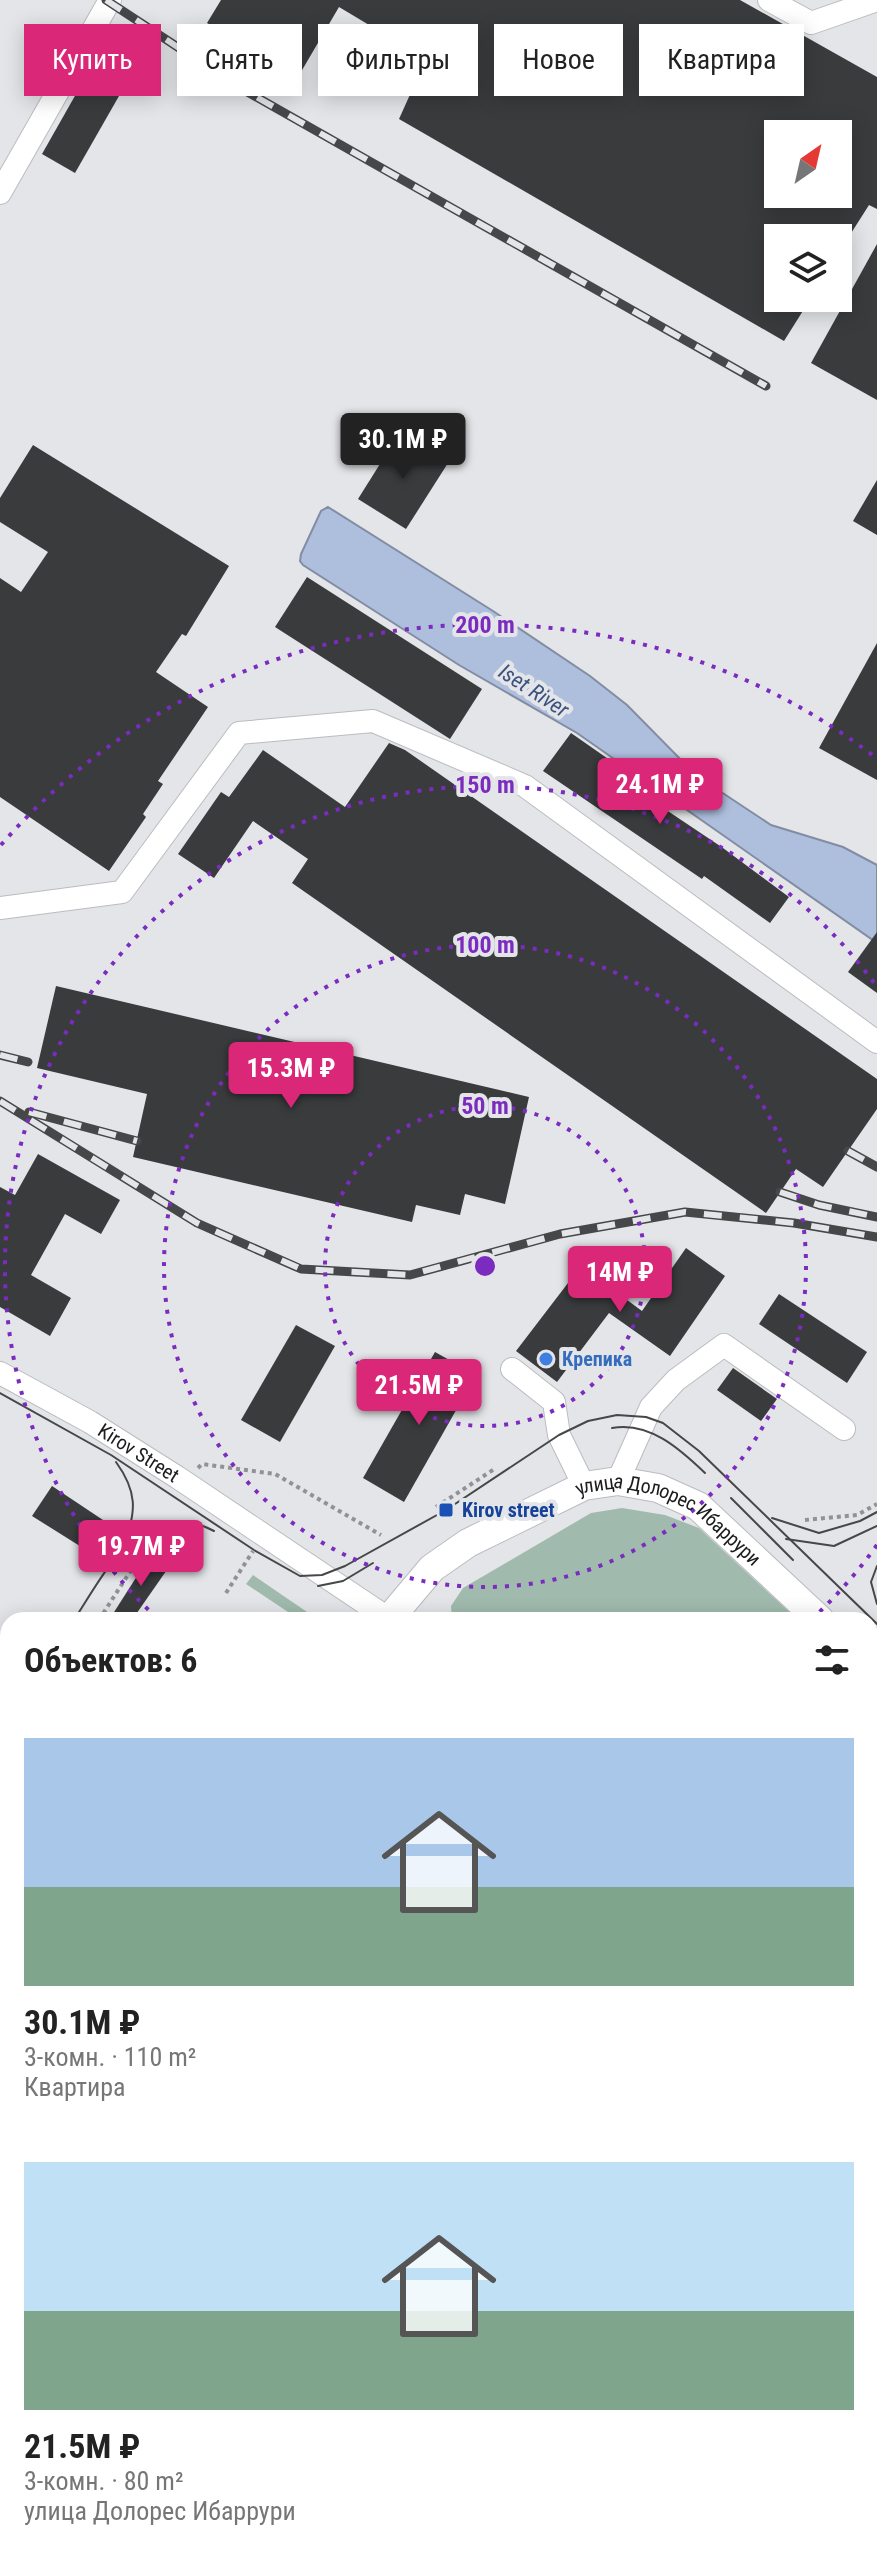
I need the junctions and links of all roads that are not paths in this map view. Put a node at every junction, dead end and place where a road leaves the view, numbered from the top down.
1 (110, 0) edge
2 (769, 0) edge
3 (877, 0) edge
4 (0, 193) edge
5 (0, 908) edge
6 (877, 1042) edge
7 (512, 1369) dead end
8 (0, 1373) edge
9 (844, 1429) dead end
10 (618, 1481) junction
11 (584, 1486) junction
12 (379, 1612) edge
13 (396, 1612) edge
14 (811, 1612) edge

1 - 4 street
2 - 3 street
5 - 6 street
7 - 11 street
8 - 12 street, Kirov Street
9 - 10 street
10 - 11 main road, улица Долорес Ибаррури
10 - 14 main road, улица Долорес Ибаррури
11 - 13 main road, улица Долорес Ибаррури

